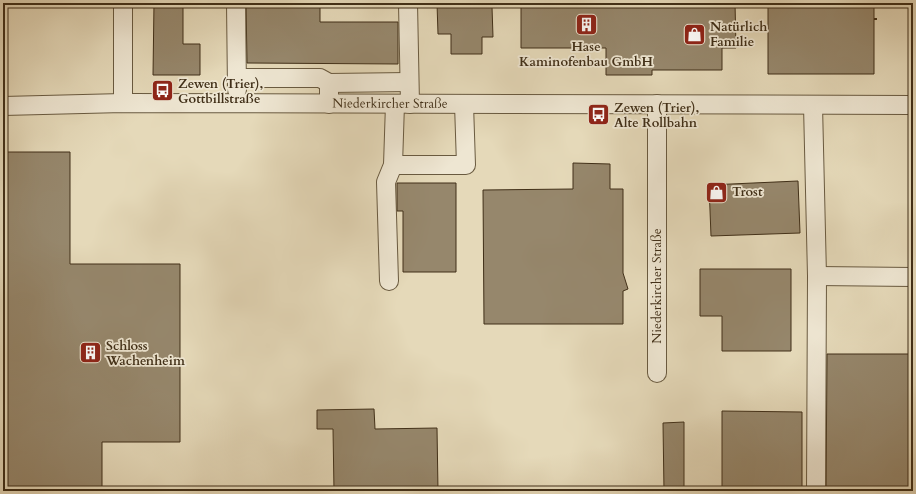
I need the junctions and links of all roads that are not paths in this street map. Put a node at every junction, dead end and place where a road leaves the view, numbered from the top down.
1 (123, 3) edge
2 (236, 3) edge
3 (408, 3) edge
4 (237, 78) junction
5 (409, 82) junction
6 (329, 83) junction
7 (123, 103) junction
8 (237, 104) junction
9 (329, 104) junction
10 (402, 104) junction
11 (464, 104) junction
12 (657, 104) junction
13 (813, 105) junction
14 (913, 105) edge
15 (3, 106) edge
16 (393, 165) junction
17 (817, 276) junction
18 (913, 277) edge
19 (389, 281) dead end
20 (657, 373) dead end
21 (816, 491) edge

1 - 7 street
2 - 4 street
3 - 5 street
4 - 6 street
4 - 8 street
5 - 6 street
5 - 10 street
6 - 9 street
7 - 8 street, Niederkircher Straße
7 - 15 street, Niederkircher Straße
8 - 9 street, Niederkircher Straße
9 - 10 street, Niederkircher Straße
10 - 11 street, Niederkircher Straße
10 - 16 street
11 - 12 street, Niederkircher Straße
11 - 16 street
12 - 13 street, Niederkircher Straße
12 - 20 street, Niederkircher Straße
13 - 14 street, Niederkircher Straße
13 - 17 street
16 - 19 street
17 - 18 street
17 - 21 street

